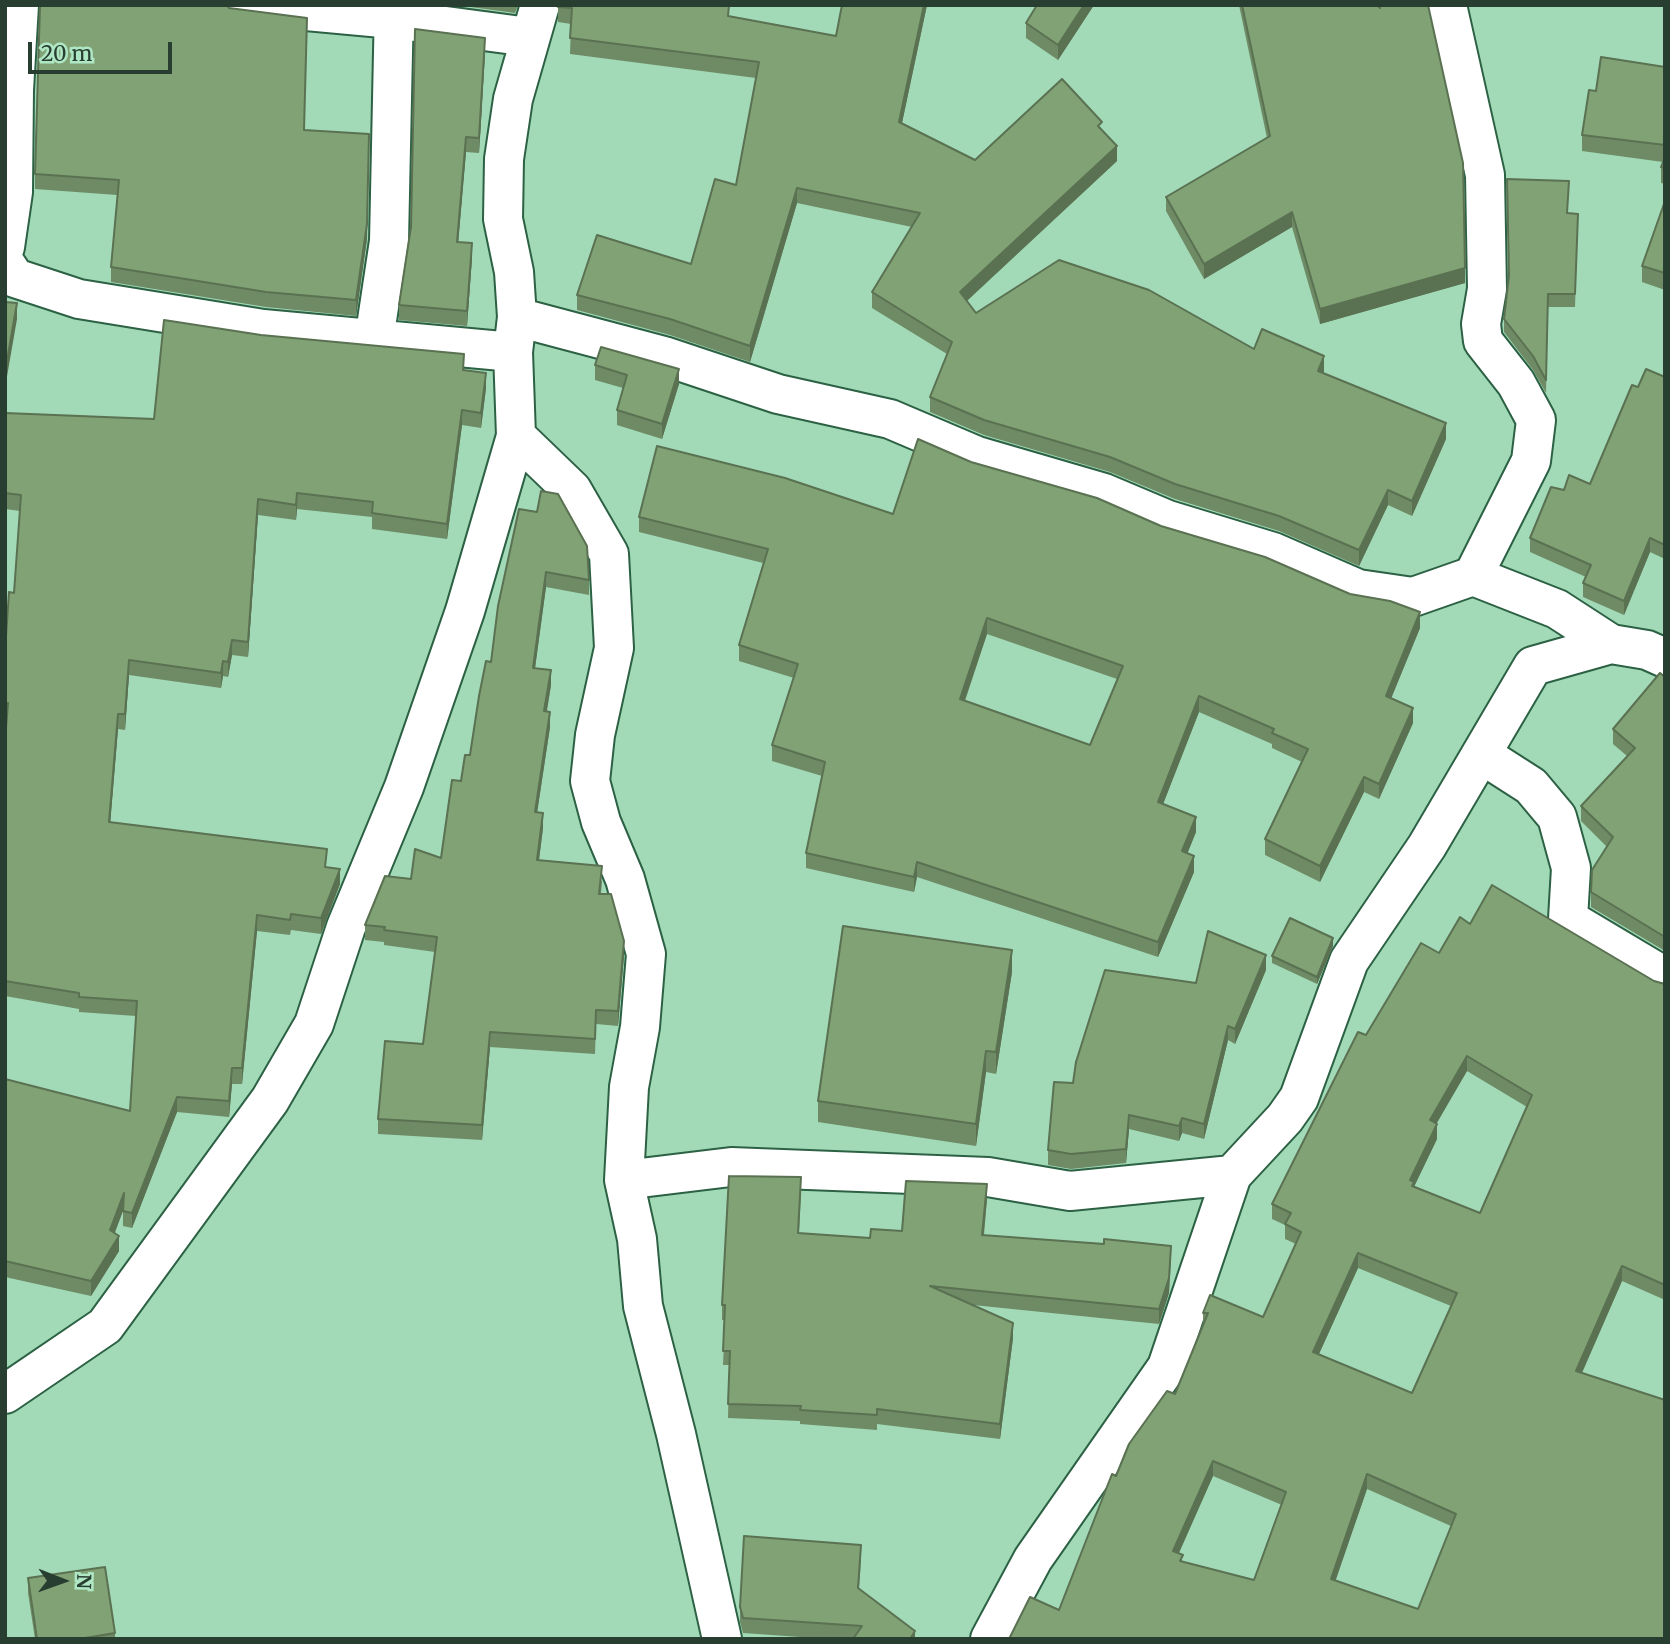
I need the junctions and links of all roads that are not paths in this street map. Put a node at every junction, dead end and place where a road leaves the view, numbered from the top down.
1 (19, 5) edge
2 (241, 5) edge
3 (1447, 5) edge
4 (393, 12) edge
5 (534, 21) edge
6 (5, 247) edge
7 (5, 263) edge
8 (515, 335) junction
9 (374, 340) junction
10 (516, 436) junction
11 (1473, 576) junction
12 (1611, 644) junction
13 (1665, 658) edge
14 (1481, 754) junction
15 (1665, 977) edge
16 (1232, 1175) junction
17 (624, 1180) junction
18 (5, 1394) edge
19 (722, 1639) edge
20 (990, 1639) edge

1 - 6 street
2 - 4 street
3 - 11 street
4 - 5 street
4 - 9 street
5 - 8 street
7 - 9 street
8 - 9 street
8 - 10 street
8 - 11 street
10 - 17 street
10 - 18 street
11 - 12 street
12 - 13 street
12 - 14 street
14 - 15 street
14 - 16 street
16 - 17 street
16 - 20 street
17 - 19 street

